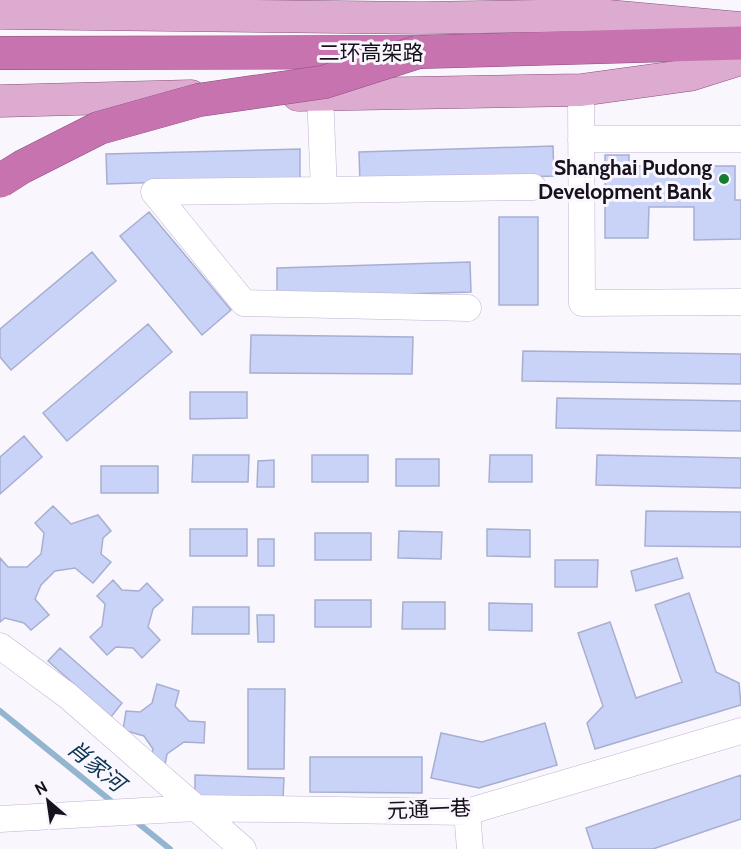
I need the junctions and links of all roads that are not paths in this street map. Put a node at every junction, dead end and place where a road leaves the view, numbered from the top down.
1 (7, 14) edge
2 (741, 27) edge
3 (741, 43) edge
4 (418, 52) junction
5 (0, 53) edge
6 (741, 58) edge
7 (581, 90) junction
8 (320, 94) junction
9 (0, 101) edge
10 (581, 139) junction
11 (741, 139) edge
12 (0, 181) edge
13 (532, 187) dead end
14 (324, 190) junction
15 (741, 302) edge
16 (468, 309) dead end
17 (0, 646) edge
18 (741, 731) edge
19 (196, 808) junction
20 (467, 812) junction
21 (0, 819) edge
22 (243, 849) edge
23 (470, 849) edge

1 - 2 main road
3 - 4 highway, 二环高架路
4 - 5 highway, 二环高架路
4 - 12 highway, bridge
6 - 7 main road
7 - 8 main road
7 - 10 street
8 - 9 main road
8 - 14 street
10 - 11 street
10 - 15 street
13 - 14 street
14 - 16 street
17 - 19 street
18 - 20 street, 元通一巷
19 - 20 street, 元通一巷
19 - 21 street, 元通一巷
19 - 22 street
20 - 23 street

